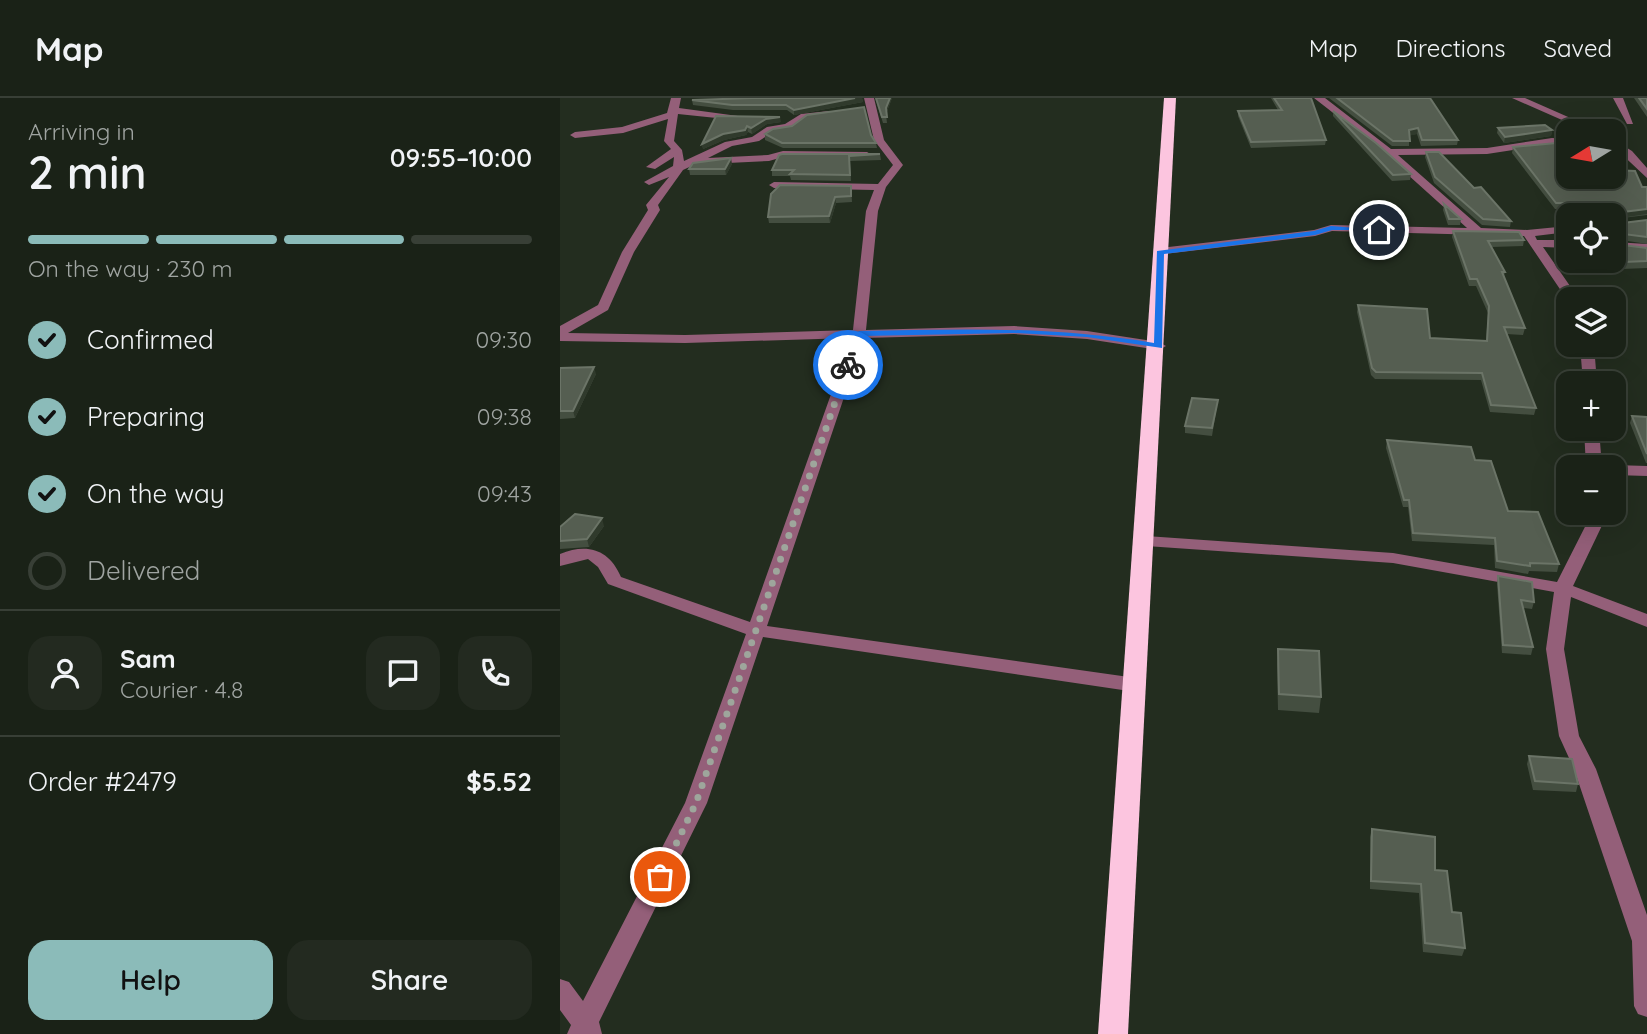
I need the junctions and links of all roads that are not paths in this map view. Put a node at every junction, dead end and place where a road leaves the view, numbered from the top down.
1 (676, 98) edge
2 (1170, 98) edge
3 (1319, 98) edge
4 (1517, 98) edge
5 (1618, 98) edge
6 (865, 104) edge
7 (843, 111) edge
8 (671, 114) junction
9 (773, 116) edge
10 (804, 116) junction
11 (761, 118) edge
12 (1570, 119) edge
13 (1630, 122) dead end
14 (575, 135) dead end
15 (755, 139) junction
16 (1556, 141) edge
17 (677, 150) junction
18 (1388, 152) junction
19 (1626, 152) edge
20 (783, 154) junction
21 (889, 154) junction
22 (693, 161) junction
23 (651, 167) dead end
24 (679, 167) junction
25 (1647, 175) edge
26 (649, 182) dead end
27 (774, 185) dead end
28 (881, 187) junction
29 (1556, 232) edge
30 (1479, 233) junction
31 (1530, 238) junction
32 (1556, 242) edge
33 (1626, 247) edge
34 (1647, 248) edge
35 (1160, 252) junction
36 (1565, 287) edge
37 (859, 334) junction
38 (560, 335) edge
39 (1159, 346) junction
40 (1626, 470) edge
41 (1647, 471) edge
42 (1594, 525) edge
43 (1146, 541) junction
44 (560, 561) edge
45 (1563, 588) junction
46 (1647, 621) edge
47 (754, 630) junction
48 (1136, 685) junction
49 (1646, 941) edge
50 (560, 990) edge
51 (1647, 1006) edge
52 (587, 1031) edge
53 (1113, 1034) edge

1 - 8 street
2 - 35 highway
3 - 18 street
4 - 12 street
5 - 13 street
6 - 21 street
7 - 10 street
8 - 11 street
8 - 14 street
8 - 17 street
9 - 10 street
10 - 15 street
15 - 20 street
15 - 22 street
16 - 18 street
17 - 23 street
17 - 24 street
18 - 30 street
19 - 25 street
20 - 21 street
20 - 22 street
21 - 28 street
22 - 24 street
24 - 26 street
24 - 38 street
27 - 28 street
28 - 37 street
29 - 31 street
30 - 31 street
30 - 35 street
31 - 32 street
31 - 36 street
33 - 34 street
35 - 39 highway
37 - 38 street
37 - 39 street
37 - 47 street
39 - 43 highway
40 - 41 street
42 - 45 street
43 - 45 street
43 - 48 highway
44 - 47 street
45 - 46 street
45 - 49 street
47 - 48 street
47 - 52 street
48 - 53 highway
49 - 51 street
50 - 52 street

